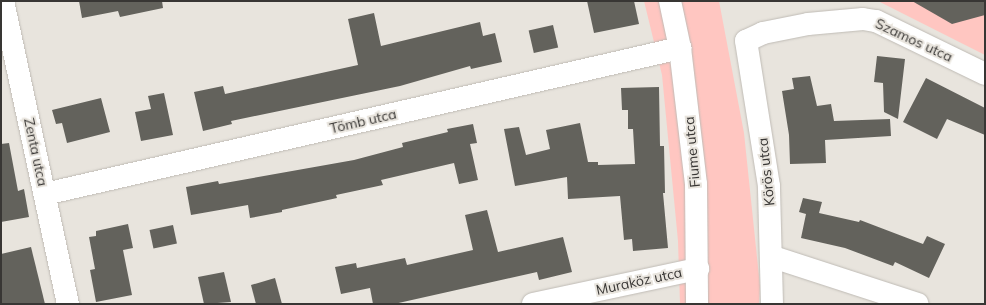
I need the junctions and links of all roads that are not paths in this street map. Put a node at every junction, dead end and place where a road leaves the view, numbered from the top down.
1 (3, 1) edge
2 (670, 1) edge
3 (746, 41) joint
4 (680, 48) junction
5 (985, 74) edge
6 (45, 194) junction
7 (773, 257) junction
8 (698, 269) junction
9 (68, 304) edge
10 (533, 304) edge
11 (697, 304) edge
12 (772, 304) edge
13 (918, 304) edge

1 - 6 street, Zenta utca
2 - 4 street, Fiume utca
3 - 5 street, Szamos utca
3 - 7 street, Körös utca
4 - 6 street, Tömb utca
4 - 8 street, Fiume utca
6 - 9 street, Zenta utca
7 - 12 street, Körös utca
7 - 13 street
8 - 10 street, Muraköz utca
8 - 11 street, Fiume utca

